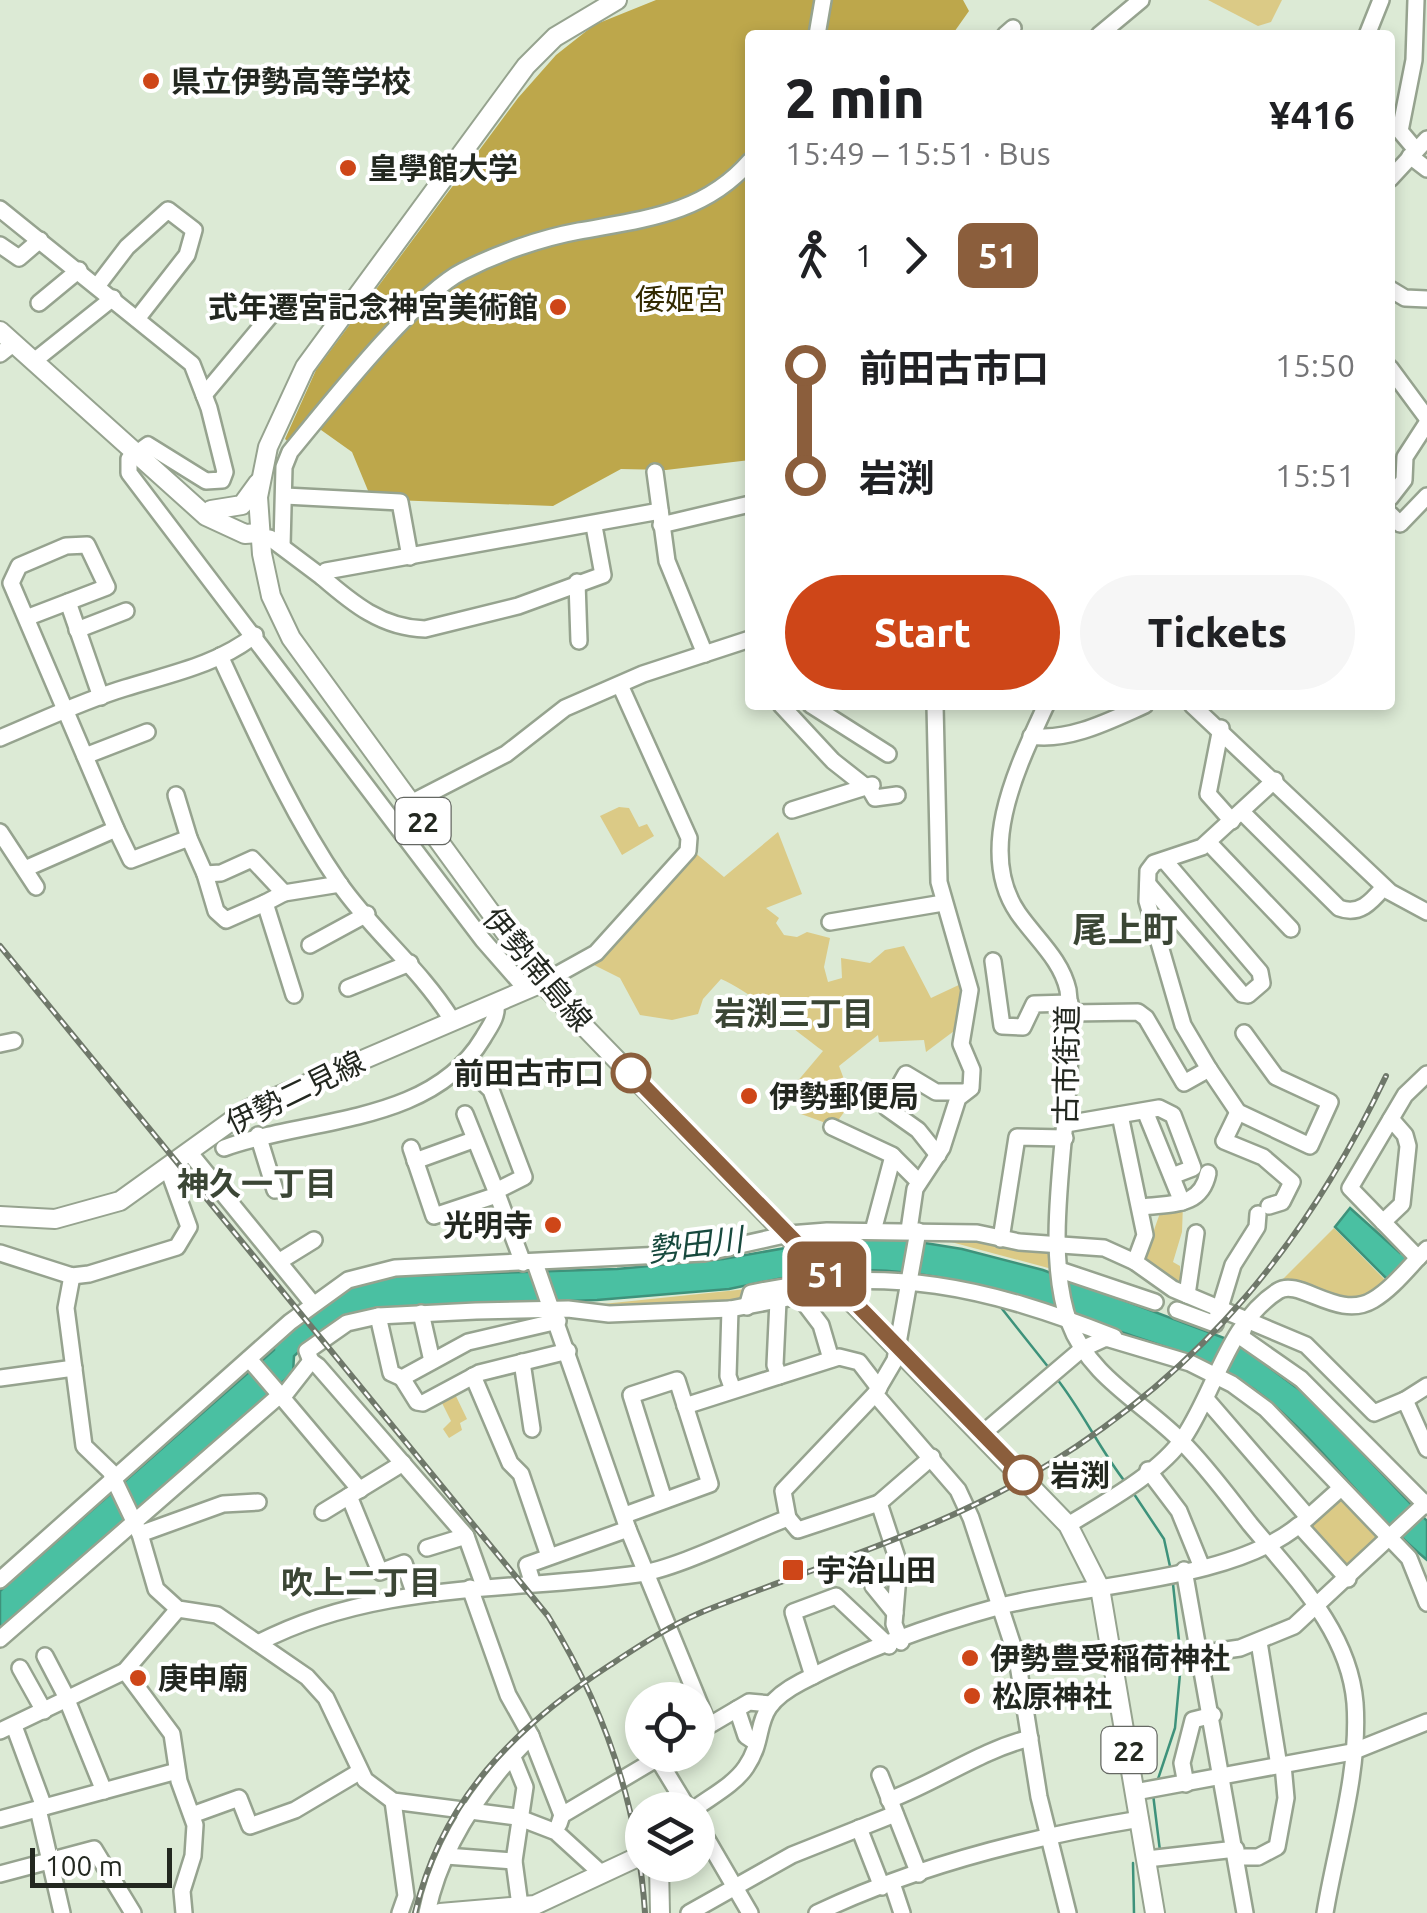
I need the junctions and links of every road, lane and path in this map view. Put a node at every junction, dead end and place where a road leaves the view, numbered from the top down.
1 (618, 0) edge
2 (823, 0) edge
3 (1141, 0) edge
4 (1381, 0) edge
5 (1416, 0) edge
6 (819, 30) edge
7 (1105, 30) edge
8 (1369, 30) edge
9 (1417, 148) edge
10 (745, 166) edge
11 (1427, 169) edge
12 (1395, 173) edge
13 (0, 209) edge
14 (40, 240) junction
15 (0, 245) edge
16 (78, 270) junction
17 (98, 285) junction
18 (1395, 292) edge
19 (113, 298) junction
20 (1427, 299) edge
21 (39, 303) dead end
22 (275, 310) dead end
23 (138, 319) junction
24 (5, 342) edge
25 (34, 361) junction
26 (1395, 375) edge
27 (204, 394) junction
28 (1427, 420) edge
29 (278, 425) junction
30 (138, 451) junction
31 (655, 472) dead end
32 (260, 480) junction
33 (1395, 492) edge
34 (184, 494) junction
35 (285, 496) junction
36 (1427, 496) edge
37 (745, 505) edge
38 (211, 510) junction
39 (661, 518) junction
40 (1395, 519) edge
41 (594, 526) junction
42 (270, 539) junction
43 (410, 556) junction
44 (266, 575) junction
45 (322, 577) junction
46 (577, 582) junction
47 (68, 602) junction
48 (126, 611) dead end
49 (26, 618) junction
50 (78, 630) junction
51 (256, 635) junction
52 (579, 642) dead end
53 (745, 642) edge
54 (705, 654) junction
55 (220, 656) junction
56 (307, 656) junction
57 (620, 685) junction
58 (101, 697) junction
59 (66, 710) junction
60 (785, 710) edge
61 (820, 710) edge
62 (935, 710) edge
63 (1044, 710) edge
64 (1131, 710) edge
65 (1198, 710) edge
66 (1221, 728) junction
67 (146, 732) dead end
68 (1032, 736) junction
69 (0, 738) edge
70 (888, 754) dead end
71 (85, 756) junction
72 (1275, 780) junction
73 (869, 786) junction
74 (176, 794) dead end
75 (897, 794) dead end
76 (410, 803) junction
77 (792, 810) dead end
78 (1237, 817) junction
79 (116, 829) junction
80 (0, 832) edge
81 (189, 838) junction
82 (1209, 842) junction
83 (1165, 861) junction
84 (27, 868) junction
85 (205, 874) junction
86 (340, 884) junction
87 (1148, 884) junction
88 (36, 887) dead end
89 (1384, 887) junction
90 (284, 893) junction
91 (265, 903) junction
92 (942, 903) junction
93 (1427, 912) edge
94 (368, 914) junction
95 (830, 922) dead end
96 (1291, 929) dead end
97 (310, 945) dead end
98 (993, 961) dead end
99 (410, 963) junction
100 (534, 986) junction
101 (348, 988) dead end
102 (294, 995) dead end
103 (496, 1002) junction
104 (1070, 1008) junction
105 (452, 1020) junction
106 (1244, 1033) dead end
107 (465, 1066) junction
108 (1210, 1069) junction
109 (1425, 1080) edge
110 (963, 1092) junction
111 (1145, 1110) junction
112 (1238, 1112) junction
113 (465, 1114) dead end
114 (1120, 1115) junction
115 (1390, 1119) junction
116 (832, 1128) dead end
117 (1065, 1131) junction
118 (258, 1136) junction
119 (472, 1140) junction
120 (224, 1148) dead end
121 (188, 1152) junction
122 (938, 1154) junction
123 (894, 1156) junction
124 (168, 1169) junction
125 (1208, 1173) dead end
126 (1172, 1176) junction
127 (918, 1182) junction
128 (275, 1190) dead end
129 (496, 1193) junction
130 (1182, 1202) junction
131 (1142, 1206) junction
132 (0, 1216) edge
133 (1383, 1222) junction
134 (872, 1231) junction
135 (915, 1233) junction
136 (1196, 1233) dead end
137 (792, 1236) junction
138 (1001, 1239) junction
139 (314, 1240) dead end
140 (1059, 1245) junction
141 (0, 1253) edge
142 (1422, 1254) edge
143 (280, 1261) junction
144 (1135, 1262) junction
145 (531, 1265) junction
146 (1060, 1271) junction
147 (72, 1276) junction
148 (831, 1278) junction
149 (910, 1279) junction
150 (1187, 1294) junction
151 (778, 1301) junction
152 (1155, 1302) dead end
153 (314, 1304) junction
154 (739, 1308) junction
155 (1177, 1310) dead end
156 (1222, 1310) junction
157 (468, 1311) junction
158 (554, 1312) junction
159 (421, 1313) junction
160 (378, 1316) junction
161 (1068, 1320) junction
162 (1243, 1322) junction
163 (1114, 1337) junction
164 (474, 1340) junction
165 (898, 1345) junction
166 (1082, 1348) junction
167 (568, 1351) junction
168 (831, 1359) junction
169 (250, 1360) junction
170 (432, 1361) junction
171 (311, 1362) junction
172 (522, 1362) junction
173 (74, 1368) junction
174 (472, 1376) junction
175 (779, 1376) junction
176 (1219, 1376) junction
177 (0, 1378) edge
178 (402, 1378) junction
179 (1427, 1386) edge
180 (733, 1390) junction
181 (877, 1391) junction
182 (280, 1395) junction
183 (1206, 1398) junction
184 (1406, 1400) junction
185 (685, 1406) junction
186 (532, 1429) dead end
187 (982, 1434) junction
188 (1182, 1441) junction
189 (1427, 1448) edge
190 (932, 1458) junction
191 (403, 1463) junction
192 (1148, 1470) junction
193 (114, 1480) junction
194 (1341, 1488) junction
195 (355, 1493) junction
196 (664, 1500) junction
197 (258, 1502) dead end
198 (879, 1503) junction
199 (1425, 1505) edge
200 (323, 1512) dead end
201 (788, 1518) junction
202 (1304, 1521) junction
203 (626, 1522) junction
204 (135, 1524) junction
205 (1068, 1525) junction
206 (466, 1536) junction
207 (1390, 1537) junction
208 (427, 1548) dead end
209 (1270, 1548) junction
210 (548, 1556) junction
211 (1409, 1558) junction
212 (17, 1564) junction
213 (1201, 1566) junction
214 (1427, 1568) edge
215 (0, 1570) edge
216 (649, 1571) junction
217 (900, 1571) junction
218 (1176, 1571) junction
219 (1348, 1579) junction
220 (0, 1580) edge
221 (532, 1582) junction
222 (477, 1587) junction
223 (1100, 1588) junction
224 (415, 1595) junction
225 (1427, 1604) edge
226 (1001, 1606) junction
227 (1318, 1608) junction
228 (178, 1609) junction
229 (895, 1613) junction
230 (0, 1639) edge
231 (1258, 1642) junction
232 (258, 1643) junction
233 (895, 1644) junction
234 (1187, 1655) junction
235 (45, 1656) dead end
236 (1115, 1666) junction
237 (20, 1668) dead end
238 (125, 1671) junction
239 (814, 1676) junction
240 (687, 1682) edge
241 (67, 1700) junction
242 (771, 1704) junction
243 (738, 1708) junction
244 (44, 1711) junction
245 (1213, 1715) junction
246 (715, 1721) edge
247 (1427, 1722) edge
248 (7, 1729) edge
249 (531, 1736) junction
250 (1030, 1738) junction
251 (755, 1742) junction
252 (1352, 1752) junction
253 (512, 1755) junction
254 (1281, 1766) junction
255 (177, 1771) junction
256 (359, 1772) junction
257 (635, 1772) edge
258 (880, 1775) dead end
259 (1224, 1777) junction
260 (1186, 1784) junction
261 (1148, 1790) junction
262 (104, 1792) junction
263 (715, 1792) edge
264 (393, 1801) junction
265 (892, 1807) junction
266 (41, 1808) junction
267 (469, 1810) junction
268 (192, 1815) junction
269 (562, 1815) junction
270 (0, 1819) edge
271 (1140, 1819) junction
272 (523, 1820) junction
273 (859, 1828) junction
274 (556, 1832) junction
275 (1050, 1834) junction
276 (715, 1852) edge
277 (1236, 1853) junction
278 (446, 1856) junction
279 (1146, 1859) junction
280 (49, 1860) junction
281 (514, 1860) junction
282 (625, 1863) edge
283 (0, 1874) edge
284 (602, 1874) junction
285 (919, 1874) junction
286 (659, 1882) edge
287 (735, 1885) junction
288 (887, 1885) junction
289 (519, 1910) edge
290 (821, 1912) edge
291 (62, 1913) edge
292 (133, 1913) edge
293 (184, 1913) edge
294 (400, 1913) edge
295 (427, 1913) edge
296 (440, 1913) edge
297 (660, 1913) edge
298 (689, 1913) edge
299 (750, 1913) edge
300 (902, 1913) edge
301 (1068, 1913) edge
302 (1155, 1913) edge
303 (1245, 1913) edge
304 (1324, 1913) edge

1 - 29 main road
2 - 6 street
3 - 7 street
4 - 8 street
5 - 9 street
9 - 11 street
9 - 12 street
10 - 35 street
13 - 14 street
14 - 15 street
14 - 16 street
16 - 17 street
16 - 21 street
17 - 19 street
17 - 23 street
18 - 20 street
19 - 23 street
19 - 25 street
22 - 27 street
23 - 27 street
24 - 25 main road
25 - 30 main road
26 - 28 street
27 - 30 street
28 - 33 street
29 - 32 main road
29 - 42 main road
30 - 34 main road
30 - 51 street
31 - 39 street
32 - 38 main road
32 - 42 main road
34 - 38 main road
34 - 42 main road
34 - 44 main road
35 - 42 street
35 - 43 street
36 - 40 street
37 - 39 street
38 - 42 main road
39 - 41 street
39 - 54 street
41 - 43 street
41 - 46 street
42 - 44 main road, 伊勢南島線 / 22
42 - 45 street
42 - 56 main road, 伊勢南島線 / 22
43 - 45 street
44 - 56 main road, 伊勢南島線 / 22
45 - 46 street
46 - 52 street
47 - 49 street
47 - 49 street
47 - 50 street
48 - 50 street
49 - 59 street
50 - 58 street
51 - 55 street
51 - 100 street
53 - 54 street
54 - 57 street
55 - 58 street
55 - 86 street
56 - 76 main road, 伊勢南島線 / 22
57 - 76 street
57 - 100 street
58 - 59 street
59 - 69 street
59 - 71 street
60 - 73 street
61 - 70 street
62 - 92 street
63 - 68 street, 古市街道
64 - 68 street
65 - 66 street
66 - 72 street
66 - 78 street
67 - 71 street
68 - 104 street, 古市街道
71 - 79 street
72 - 78 street
72 - 89 street
73 - 75 street
73 - 77 street
74 - 81 street
76 - 100 main road, 伊勢南島線 / 22
78 - 82 street
78 - 89 street
79 - 81 street
79 - 84 street
80 - 84 street
81 - 85 street
82 - 83 street
82 - 96 street
83 - 87 street
83 - 87 street
84 - 88 street
85 - 90 street
85 - 91 street
86 - 90 street
86 - 94 street
87 - 108 street
89 - 93 street
90 - 91 street
91 - 102 street
92 - 95 street
92 - 110 street
94 - 97 street
94 - 99 street
98 - 104 street
99 - 101 street
99 - 105 street
100 - 103 main road, 伊勢二見線
100 - 137 main road, 伊勢南島線 / 22
103 - 105 main road, 伊勢二見線
103 - 107 street
104 - 108 street
104 - 117 street, 古市街道
105 - 121 main road, 伊勢二見線
106 - 112 street
107 - 118 street
107 - 129 street
108 - 112 street
109 - 115 street
110 - 122 street
110 - 122 street
111 - 114 street
111 - 126 street
111 - 126 street
112 - 156 street
113 - 119 street
114 - 117 street
114 - 131 street
115 - 133 street
115 - 133 street
116 - 123 street
117 - 138 street
117 - 140 street, 古市街道
118 - 120 street
118 - 128 street
119 - 129 street
119 - 129 street
121 - 124 main road, 伊勢二見線
121 - 143 street
122 - 127 street
123 - 127 street
123 - 134 street
124 - 132 main road, 伊勢二見線
124 - 147 street
125 - 130 street
126 - 130 street
127 - 135 street
129 - 145 street
130 - 131 street
131 - 144 street
133 - 142 street
134 - 135 street
134 - 137 street
135 - 138 street
135 - 149 street
136 - 150 street
137 - 145 street
137 - 148 main road, 伊勢南島線 / 22
138 - 140 street
139 - 143 street
140 - 144 street
140 - 146 street, 古市街道
141 - 147 street
142 - 162 street
143 - 153 street
144 - 150 street
145 - 153 street
145 - 158 street
146 - 152 street
146 - 161 street, 古市街道
147 - 173 street
148 - 149 street
148 - 154 street
148 - 165 main road, 伊勢南島線 / 22
149 - 161 street
149 - 165 street
150 - 156 street
151 - 154 street
151 - 168 street
151 - 175 street
153 - 169 street
154 - 158 street
154 - 180 street
155 - 156 street
156 - 162 street
157 - 158 street
157 - 159 street
157 - 164 street
158 - 164 street
158 - 167 street
159 - 160 street
159 - 170 street
160 - 171 street
160 - 178 street
161 - 163 street
161 - 166 street, 古市街道
162 - 176 street
162 - 184 street
162 - 199 street
163 - 166 street
163 - 176 street
164 - 170 street
165 - 181 street
165 - 187 main road, 伊勢南島線 / 22
166 - 187 street
166 - 188 street, 古市街道
167 - 172 street
167 - 203 street
168 - 175 street
168 - 181 street
169 - 182 street
169 - 193 street
170 - 178 street
171 - 182 street
171 - 191 street
172 - 174 street
172 - 186 street
173 - 177 street
173 - 193 street
174 - 178 street
174 - 210 street
175 - 180 street
176 - 183 street
176 - 194 street
179 - 184 street
180 - 185 street
181 - 190 street
181 - 201 street
182 - 195 street
182 - 204 street
183 - 188 street
183 - 202 street
184 - 189 street
185 - 196 street
185 - 196 street
187 - 205 main road, 伊勢南島線 / 22
188 - 192 street
188 - 209 street, 古市街道
190 - 198 street
190 - 226 street
191 - 195 street
191 - 206 street
192 - 205 street
192 - 213 street
193 - 204 street
193 - 212 street
194 - 202 street
194 - 207 street
195 - 200 street
195 - 224 street
196 - 203 street
197 - 204 street
198 - 201 street
198 - 217 street
199 - 207 street
201 - 216 street
202 - 209 street
202 - 219 street
203 - 210 street
203 - 216 street
204 - 228 street
204 - 230 street
205 - 223 main road, 伊勢南島線 / 22
206 - 208 street
206 - 222 street
207 - 211 street
207 - 219 street
209 - 213 street
209 - 227 street, 古市街道
210 - 221 street
211 - 214 street
211 - 225 street
212 - 215 street
212 - 220 street
213 - 218 street
216 - 221 street
216 - 240 street
217 - 229 street
217 - 229 street
218 - 223 street
218 - 234 street
219 - 227 street
221 - 222 street
222 - 224 street
222 - 249 street
223 - 226 street
223 - 236 main road, 伊勢南島線 / 22
224 - 232 street
226 - 233 street
226 - 250 street
227 - 231 street
227 - 252 street, 古市街道
228 - 232 street
228 - 238 street
229 - 233 street
231 - 234 street
231 - 254 street
232 - 256 street
233 - 239 street
233 - 239 street
234 - 236 street
234 - 245 street
235 - 241 street
236 - 261 main road, 伊勢南島線 / 22
237 - 244 street
238 - 241 street
238 - 255 street
239 - 242 street
241 - 244 street
241 - 262 street
242 - 243 street
242 - 251 street
243 - 246 street
243 - 251 street
244 - 248 street
245 - 259 street
245 - 260 street
247 - 252 street
248 - 266 street
249 - 253 street
249 - 269 street
250 - 265 street
250 - 275 street
251 - 263 street
252 - 254 street
252 - 304 street, 古市街道
253 - 267 street
253 - 272 street
254 - 259 street
254 - 277 street
255 - 262 street
255 - 268 street
256 - 264 street
256 - 268 street
257 - 269 street
258 - 265 street
259 - 260 street
259 - 277 street
260 - 261 street
261 - 271 main road, 伊勢南島線 / 22
262 - 266 street
264 - 267 street
264 - 294 street
265 - 273 street
265 - 285 street
266 - 270 street
266 - 280 street
267 - 272 street
267 - 278 street
268 - 293 street
269 - 274 street
271 - 275 street
271 - 279 main road, 伊勢南島線 / 22
272 - 274 street
272 - 281 street
273 - 287 street
273 - 288 street
274 - 284 street
275 - 285 street
275 - 301 street
276 - 287 street
277 - 279 street
277 - 303 street
278 - 281 street
278 - 295 street
279 - 302 main road, 伊勢南島線 / 22
280 - 283 street
280 - 291 street
280 - 292 street
281 - 289 street
282 - 284 main road
284 - 289 main road
285 - 288 street
286 - 297 main road
287 - 298 street
287 - 299 street
288 - 290 street
288 - 300 street
289 - 296 main road

